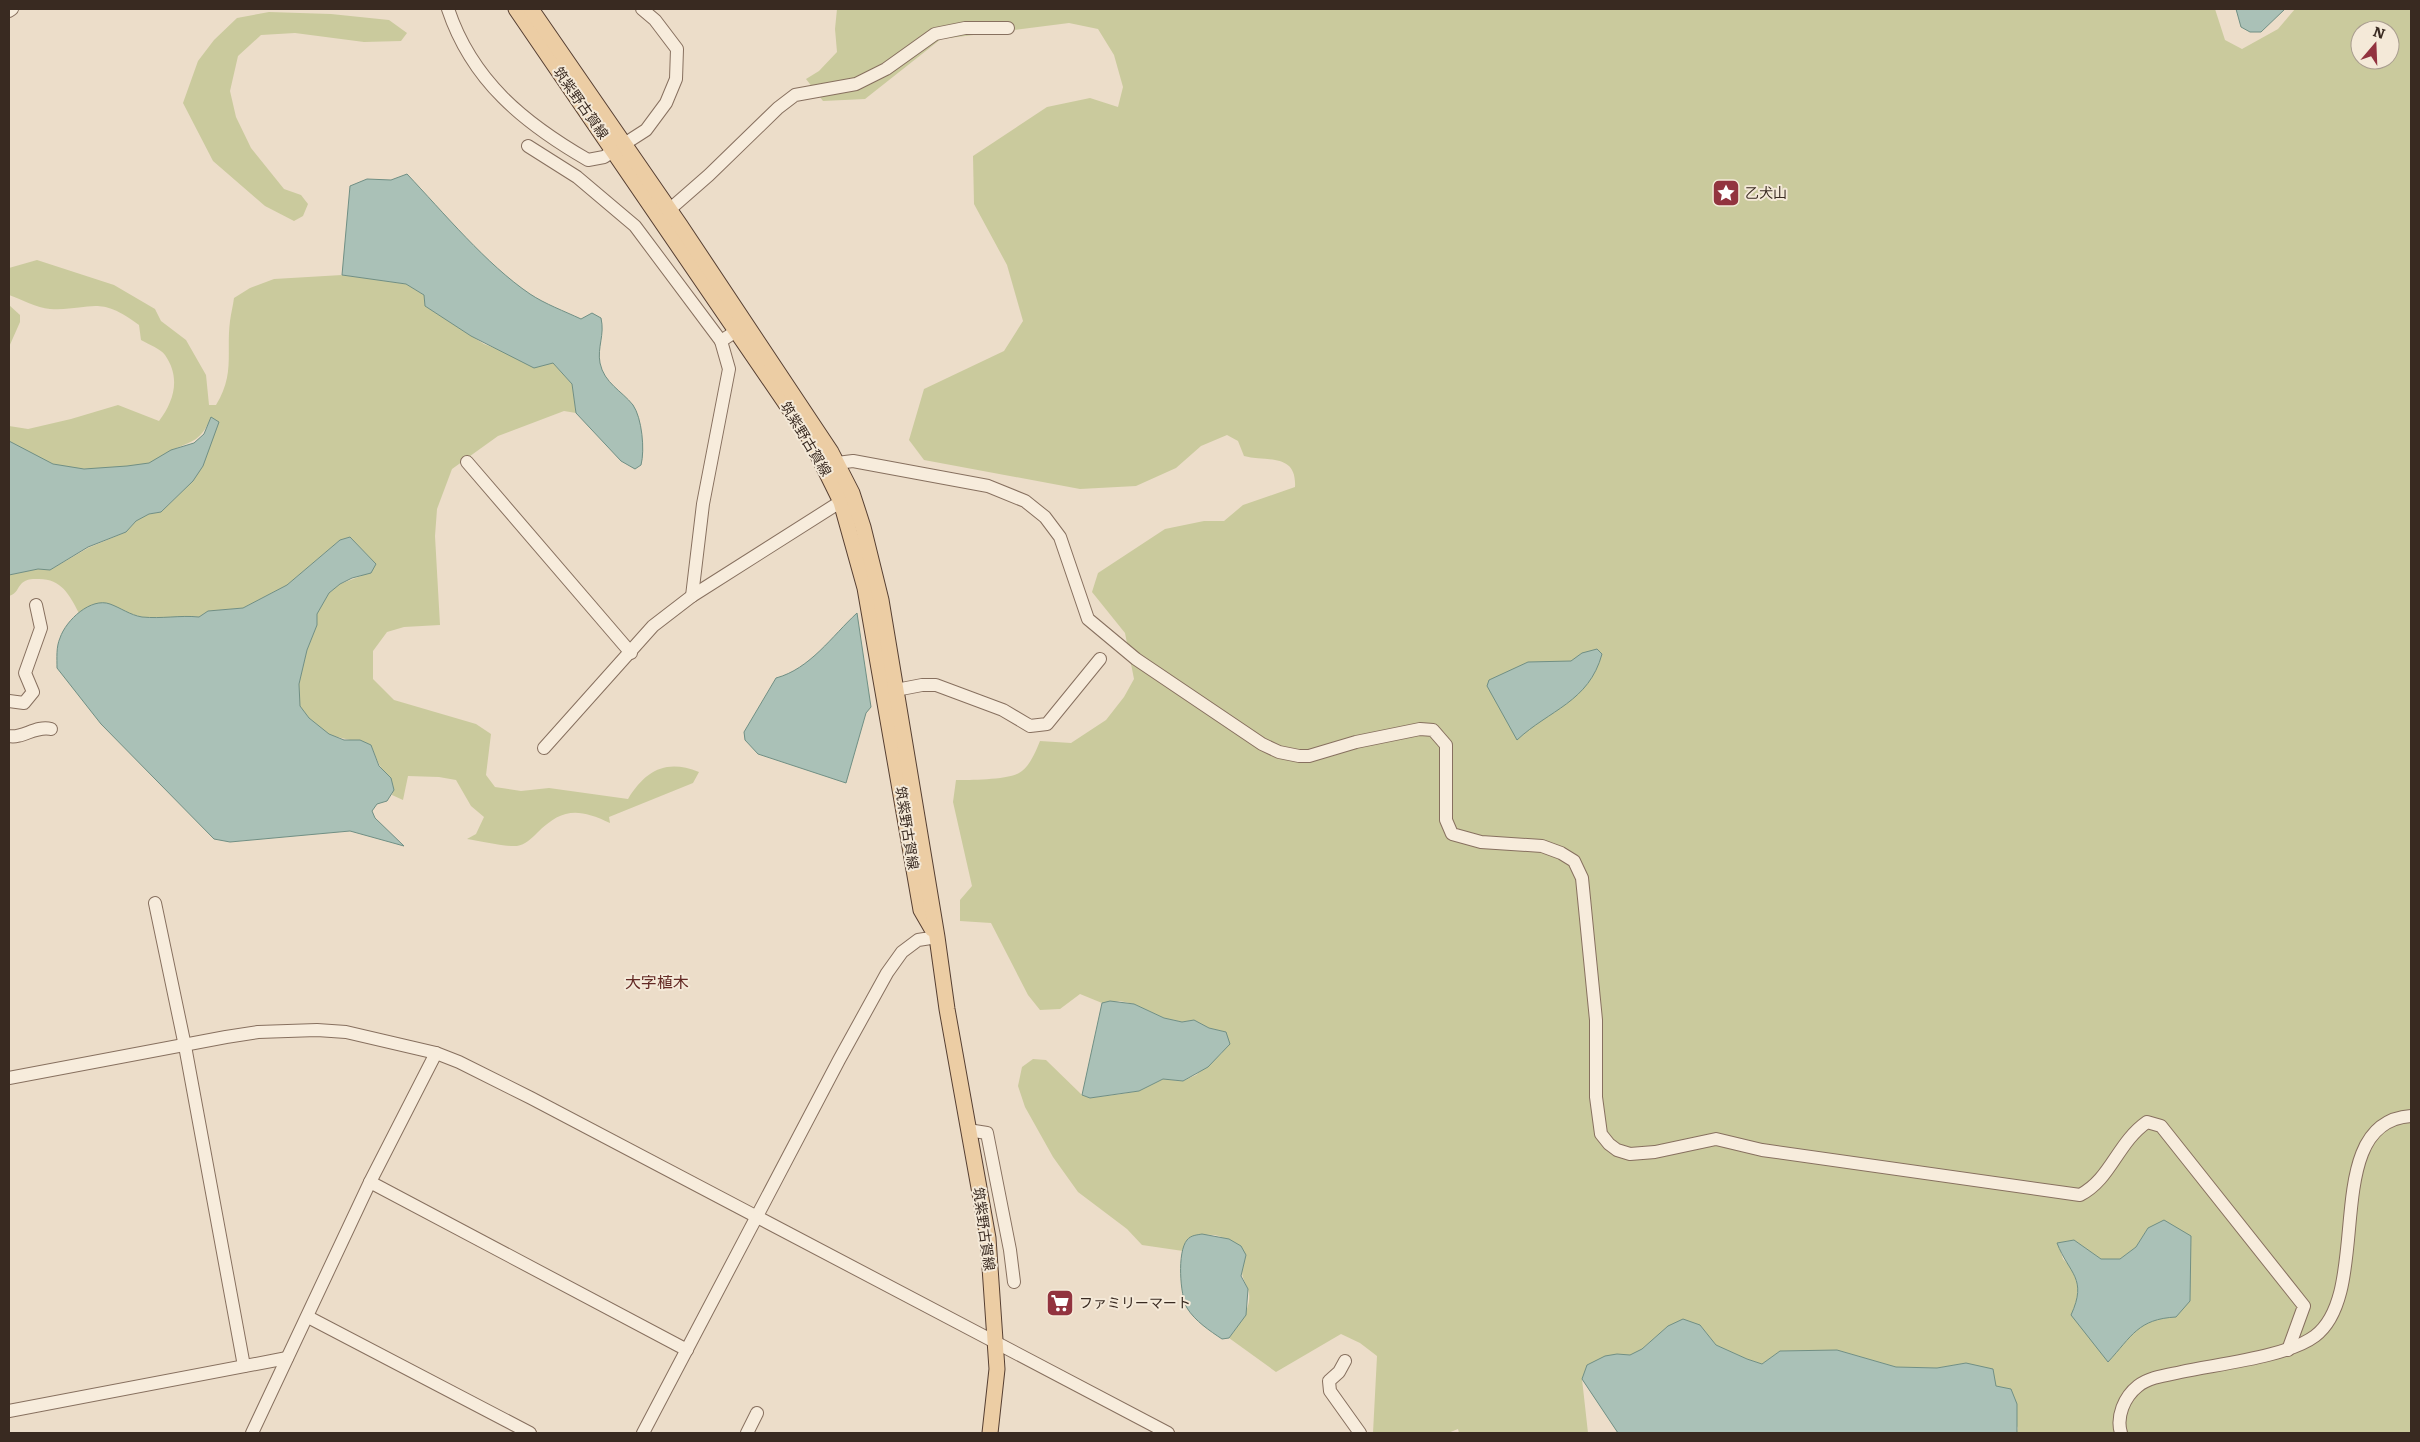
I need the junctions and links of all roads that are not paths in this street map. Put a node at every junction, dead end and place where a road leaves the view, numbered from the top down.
1 (448, 9) edge
2 (516, 9) edge
3 (532, 9) edge
4 (642, 9) edge
5 (1008, 28) dead end
6 (528, 146) dead end
7 (618, 147) junction
8 (669, 210) junction
9 (742, 328) junction
10 (721, 341) junction
11 (467, 462) dead end
12 (831, 466) junction
13 (847, 497) junction
14 (692, 596) junction
15 (36, 605) dead end
16 (631, 653) junction
17 (1100, 659) dead end
18 (896, 690) junction
19 (9, 701) edge
20 (50, 729) dead end
21 (9, 736) edge
22 (544, 748) dead end
23 (155, 903) dead end
24 (937, 937) junction
25 (185, 1046) junction
26 (436, 1053) junction
27 (9, 1078) edge
28 (2411, 1116) edge
29 (968, 1130) junction
30 (370, 1182) junction
31 (756, 1219) junction
32 (1014, 1282) dead end
33 (308, 1317) junction
34 (996, 1344) junction
35 (687, 1350) junction
36 (2288, 1350) junction
37 (287, 1358) junction
38 (1345, 1361) dead end
39 (244, 1366) junction
40 (9, 1411) edge
41 (757, 1413) dead end
42 (648, 1432) edge
43 (252, 1433) edge
44 (530, 1433) edge
45 (747, 1433) edge
46 (990, 1433) edge
47 (1168, 1433) edge
48 (1360, 1433) edge
49 (2121, 1433) edge

1 - 7 street
2 - 7 main road, 筑紫野古賀線
3 - 7 main road, 筑紫野古賀線
4 - 7 street
5 - 8 street
6 - 10 street
7 - 8 main road, 筑紫野古賀線
7 - 9 main road, 筑紫野古賀線
8 - 9 main road, 筑紫野古賀線
9 - 10 street
9 - 12 main road, 筑紫野古賀線
10 - 14 street
11 - 16 street
12 - 13 main road, 筑紫野古賀線
12 - 36 street
13 - 14 street
13 - 18 main road, 筑紫野古賀線
13 - 24 main road, 筑紫野古賀線
14 - 16 street
15 - 19 street
16 - 22 street
17 - 18 street
18 - 24 main road, 筑紫野古賀線
20 - 21 street
23 - 25 street
24 - 29 main road, 筑紫野古賀線
24 - 31 street
25 - 26 street
25 - 27 street
25 - 39 street
26 - 30 street
26 - 31 street
28 - 36 street
29 - 32 street
29 - 34 main road, 筑紫野古賀線
30 - 33 street
30 - 35 street
31 - 34 street
31 - 35 street
33 - 37 street
33 - 44 street
34 - 46 main road, 筑紫野古賀線
34 - 47 street
35 - 42 street
36 - 49 street
37 - 39 street
37 - 43 street
38 - 48 street
39 - 40 street
41 - 45 street

